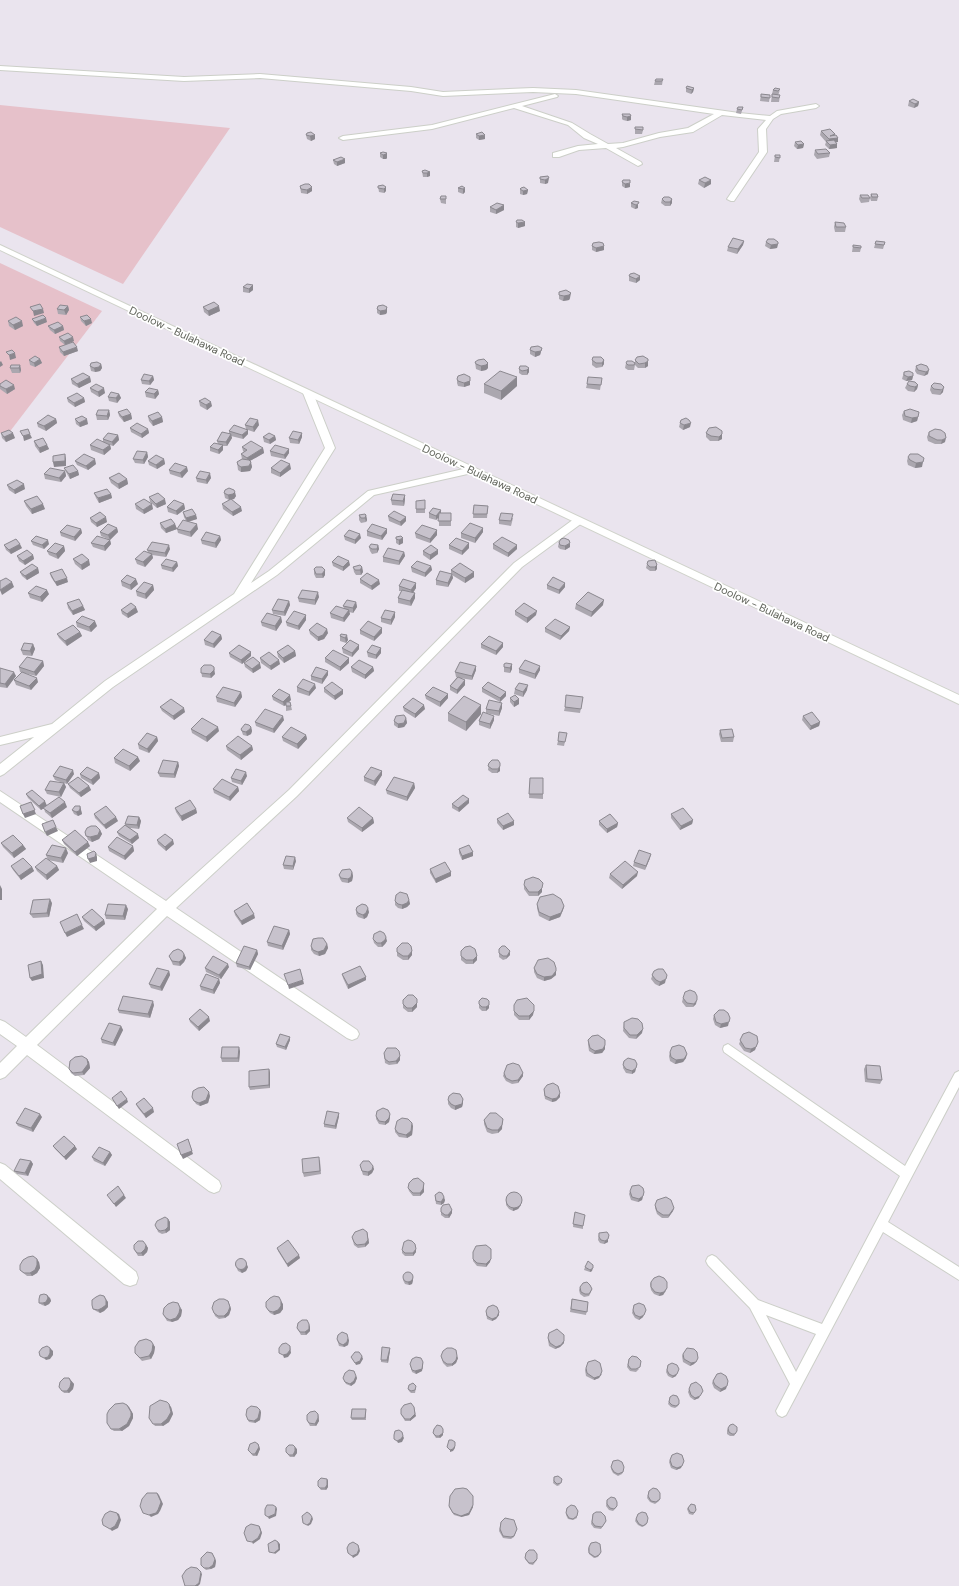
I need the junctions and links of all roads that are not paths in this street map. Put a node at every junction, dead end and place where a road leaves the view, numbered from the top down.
1 (0, 68) edge
2 (583, 93) junction
3 (513, 106) junction
4 (816, 106) dead end
5 (720, 113) junction
6 (770, 118) junction
7 (343, 138) dead end
8 (609, 147) junction
9 (556, 155) dead end
10 (638, 164) dead end
11 (731, 199) dead end
12 (0, 247) edge
13 (308, 393) junction
14 (472, 470) junction
15 (578, 520) junction
16 (236, 600) junction
17 (959, 700) edge
18 (56, 727) junction
19 (0, 741) edge
20 (0, 771) edge
21 (0, 796) edge
22 (166, 909) junction
23 (0, 1026) edge
24 (352, 1034) dead end
25 (27, 1046) junction
26 (728, 1049) dead end
27 (0, 1072) edge
28 (959, 1076) edge
29 (0, 1170) edge
30 (907, 1174) junction
31 (214, 1186) dead end
32 (881, 1224) junction
33 (712, 1261) dead end
34 (959, 1274) edge
35 (130, 1278) dead end
36 (754, 1304) junction
37 (824, 1331) junction
38 (796, 1384) junction
39 (782, 1411) dead end

1 - 2 street
2 - 3 street
2 - 5 street
3 - 7 street
3 - 8 street
4 - 6 street
5 - 6 street
5 - 8 street
6 - 11 street
8 - 9 street
8 - 10 street
12 - 13 street, Doolow - Bulahawa Road
13 - 14 street, Doolow - Bulahawa Road
13 - 16 street
14 - 15 street, Doolow - Bulahawa Road
14 - 16 street
15 - 17 street, Doolow - Bulahawa Road
15 - 22 street
16 - 18 street
18 - 19 street
18 - 20 street
21 - 22 street
22 - 24 street
22 - 25 street
23 - 25 street
25 - 27 street
25 - 31 street
26 - 30 lane
28 - 30 lane
29 - 35 street
30 - 32 lane
32 - 34 lane
32 - 37 lane
33 - 36 lane
36 - 37 lane
36 - 38 lane
37 - 38 lane
38 - 39 lane

